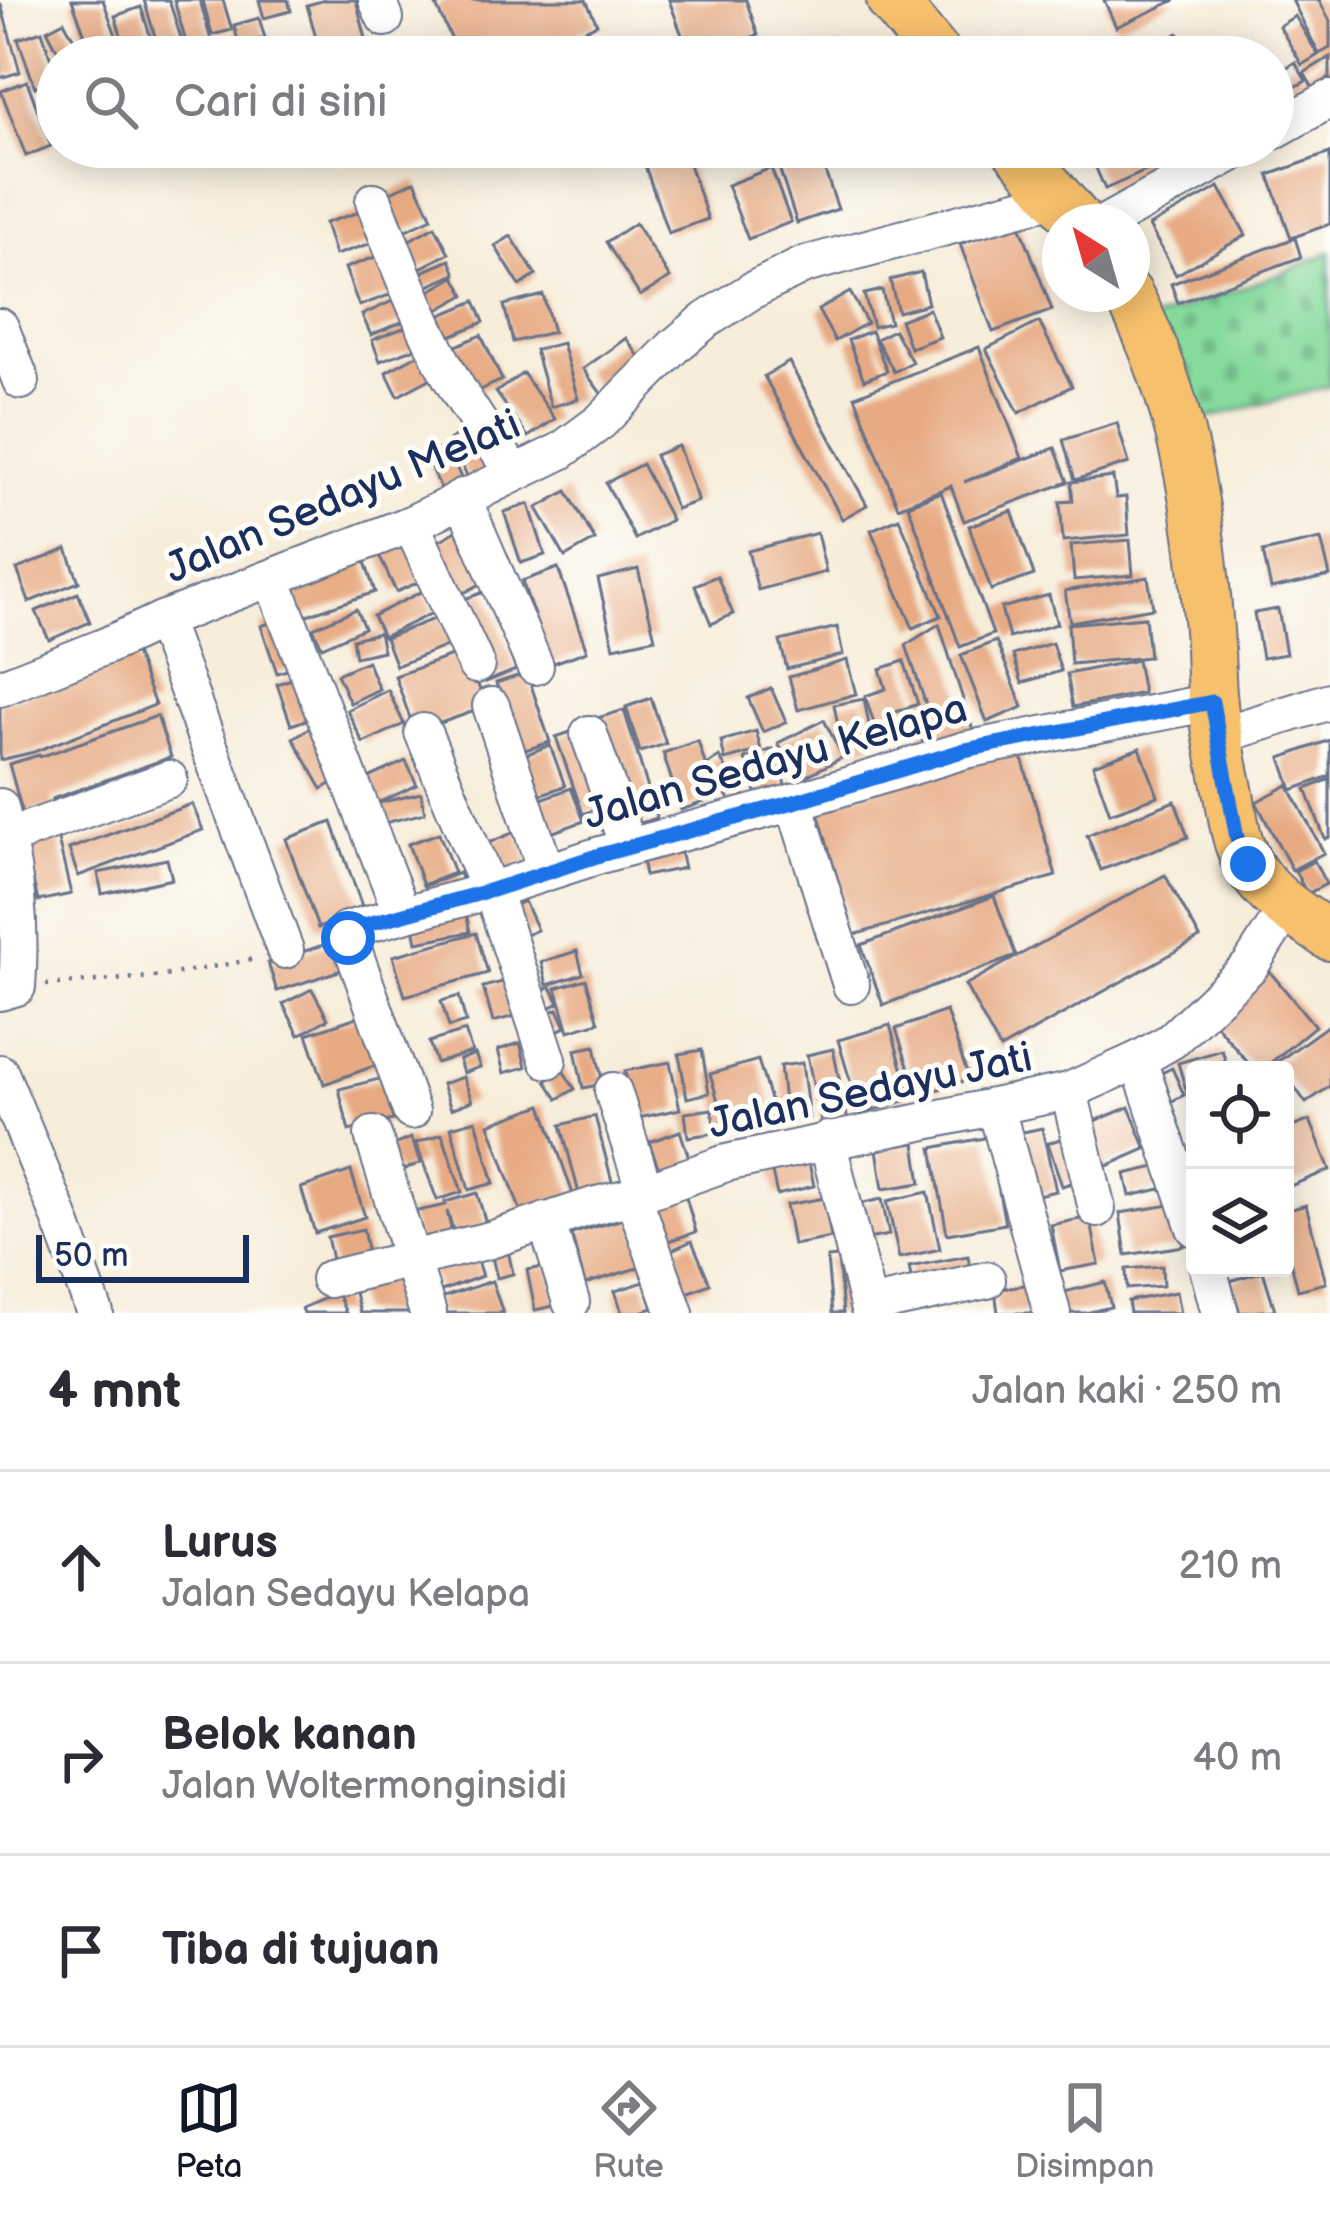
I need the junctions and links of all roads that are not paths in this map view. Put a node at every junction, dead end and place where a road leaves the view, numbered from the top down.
1 (891, 0) edge
2 (921, 36) edge
3 (1330, 99) edge
4 (1294, 119) edge
5 (1033, 168) edge
6 (1206, 168) edge
7 (374, 201) dead end
8 (1063, 204) edge
9 (1140, 204) edge
10 (1042, 216) edge
11 (1138, 312) edge
12 (0, 327) edge
13 (21, 381) dead end
14 (514, 472) junction
15 (462, 497) junction
16 (411, 524) junction
17 (272, 579) junction
18 (162, 620) junction
19 (476, 665) dead end
20 (536, 666) dead end
21 (0, 688) edge
22 (1330, 701) edge
23 (491, 706) dead end
24 (1215, 719) junction
25 (423, 732) dead end
26 (589, 734) dead end
27 (169, 779) dead end
28 (794, 802) junction
29 (2, 829) edge
30 (628, 848) junction
31 (546, 872) junction
32 (492, 890) junction
33 (1287, 908) junction
34 (384, 919) junction
35 (1330, 937) edge
36 (285, 950) road end
37 (850, 985) dead end
38 (8, 989) edge
39 (548, 1060) dead end
40 (1138, 1060) junction
41 (0, 1073) edge
42 (613, 1091) dead end
43 (1069, 1091) junction
44 (996, 1108) junction
45 (411, 1111) dead end
46 (373, 1135) dead end
47 (827, 1140) junction
48 (639, 1194) junction
49 (1186, 1201) edge
50 (1097, 1209) dead end
51 (546, 1221) junction
52 (411, 1259) junction
53 (1210, 1277) edge
54 (329, 1280) dead end
55 (987, 1280) dead end
56 (571, 1302) dead end
57 (869, 1309) edge
58 (95, 1313) edge
59 (428, 1313) edge
60 (675, 1313) edge
61 (1052, 1313) edge
62 (1220, 1313) edge

1 - 2 main road
3 - 4 street
5 - 8 main road
6 - 9 street
7 - 14 street
10 - 14 street, Jalan Sedayu Melati
11 - 24 main road
12 - 13 street
14 - 15 street, Jalan Sedayu Melati
15 - 16 street, Jalan Sedayu Melati
15 - 20 street
16 - 17 street, Jalan Sedayu Melati
16 - 19 street
17 - 18 street, Jalan Sedayu Melati
17 - 34 street
18 - 21 street, Jalan Sedayu Melati
18 - 36 street
22 - 24 street, Jalan Sedayu Kelapa
23 - 31 street
24 - 28 street, Jalan Sedayu Kelapa
24 - 33 main road
25 - 32 street
26 - 30 street
27 - 29 street
28 - 30 street, Jalan Sedayu Kelapa
28 - 37 street
29 - 38 street
30 - 31 street, Jalan Sedayu Kelapa
31 - 32 street, Jalan Sedayu Kelapa
32 - 34 street, Jalan Sedayu Kelapa
32 - 39 street
33 - 35 main road
33 - 40 street, Jalan Sedayu Jati
34 - 45 street
40 - 43 street, Jalan Sedayu Jati
40 - 49 street
41 - 58 street
42 - 48 street
43 - 44 street, Jalan Sedayu Jati
43 - 50 street
44 - 47 street, Jalan Sedayu Jati
44 - 61 street
46 - 52 street
47 - 48 street, Jalan Sedayu Jati
47 - 57 street
48 - 51 street, Jalan Sedayu Jati
48 - 60 street
51 - 52 street, Jalan Sedayu Jati
51 - 56 street
52 - 54 street, Jalan Sedayu Jati
52 - 59 street
53 - 62 street
55 - 57 street

